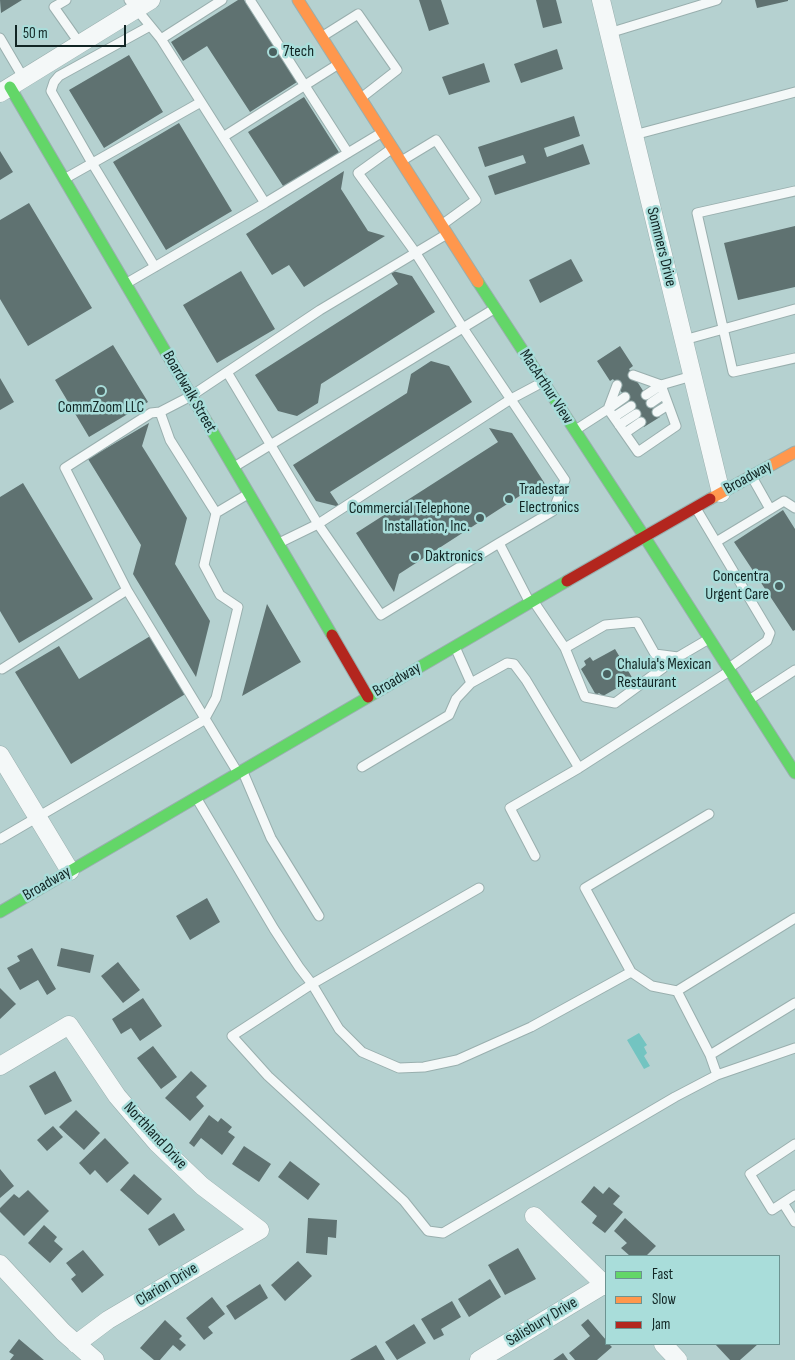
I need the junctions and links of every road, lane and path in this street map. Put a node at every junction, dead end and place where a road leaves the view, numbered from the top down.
1 (66, 0) edge
2 (222, 0) edge
3 (250, 0) edge
4 (298, 0) edge
5 (601, 0) edge
6 (717, 0) edge
7 (139, 3) edge
8 (150, 26) junction
9 (609, 33) junction
10 (322, 37) junction
11 (0, 38) edge
12 (161, 39) junction
13 (80, 44) junction
14 (339, 64) junction
15 (11, 86) edge
16 (304, 86) junction
17 (795, 92) edge
18 (361, 98) junction
19 (201, 102) junction
20 (382, 132) junction
21 (634, 135) junction
22 (223, 137) junction
23 (393, 149) junction
24 (348, 153) junction
25 (401, 162) junction
26 (92, 163) junction
27 (64, 180) junction
28 (795, 191) edge
29 (265, 204) junction
30 (444, 230) junction
31 (415, 252) junction
32 (155, 267) junction
33 (125, 284) junction
34 (494, 308) junction
35 (795, 309) edge
36 (463, 328) junction
37 (723, 329) junction
38 (684, 340) junction
39 (795, 358) edge
40 (227, 372) junction
41 (633, 375) dead end
42 (692, 376) junction
43 (648, 381) junction
44 (543, 382) junction
45 (617, 385) dead end
46 (661, 385) junction
47 (640, 386) dead end
48 (664, 394) junction
49 (646, 395) dead end
50 (191, 396) junction
51 (625, 397) dead end
52 (512, 400) junction
53 (651, 403) dead end
54 (668, 405) junction
55 (160, 412) junction
56 (657, 412) dead end
57 (611, 413) junction
58 (641, 422) dead end
59 (619, 425) junction
60 (575, 431) junction
61 (625, 433) junction
62 (270, 444) junction
63 (795, 452) edge
64 (233, 468) junction
65 (751, 476) junction
66 (721, 493) junction
67 (248, 494) junction
68 (695, 507) junction
69 (795, 508) edge
70 (770, 509) junction
71 (216, 513) junction
72 (318, 524) junction
73 (644, 536) junction
74 (716, 542) junction
75 (499, 543) junction
76 (278, 544) junction
77 (127, 590) junction
78 (532, 603) junction
79 (709, 638) junction
80 (455, 647) junction
81 (565, 648) junction
82 (678, 656) junction
83 (1, 668) edge
84 (729, 670) junction
85 (795, 670) edge
86 (470, 682) junction
87 (368, 697) junction
88 (749, 700) junction
89 (204, 720) junction
90 (0, 754) edge
91 (362, 767) dead end
92 (579, 768) junction
93 (795, 772) edge
94 (241, 773) junction
95 (196, 798) junction
96 (709, 814) dead end
97 (38, 818) junction
98 (0, 839) edge
99 (535, 856) dead end
100 (70, 871) junction
101 (479, 888) dead end
102 (0, 912) edge
103 (319, 916) dead end
104 (795, 918) edge
105 (631, 972) junction
106 (312, 984) junction
107 (677, 991) junction
108 (795, 1003) edge
109 (795, 1048) edge
110 (710, 1055) junction
111 (0, 1066) edge
112 (717, 1075) junction
113 (795, 1144) edge
114 (795, 1195) edge
115 (783, 1203) junction
116 (534, 1216) dead end
117 (795, 1222) edge
118 (260, 1230) joint
119 (0, 1264) edge
120 (605, 1285) edge
121 (76, 1344) junction
122 (664, 1345) edge
123 (95, 1360) edge
124 (479, 1360) edge
125 (678, 1360) edge

1 - 13 lane
2 - 12 lane
3 - 16 lane
4 - 10 street, MacArthur View
5 - 9 street, Sommers Drive
6 - 9 lane
7 - 8 lane
7 - 13 street
8 - 12 lane
8 - 26 lane
9 - 21 street, Sommers Drive
10 - 14 street, MacArthur View
10 - 18 lane
11 - 15 lane
12 - 19 lane
13 - 15 street
14 - 16 lane
14 - 18 street, MacArthur View
15 - 27 street, Boardwalk Street
16 - 22 lane
16 - 24 lane
17 - 21 lane
18 - 20 street, MacArthur View
19 - 22 lane
19 - 26 lane
20 - 23 street, MacArthur View
20 - 24 lane
21 - 38 street, Sommers Drive
22 - 29 lane
23 - 25 street, MacArthur View
23 - 31 lane
24 - 29 lane
25 - 30 street, MacArthur View
25 - 30 lane
26 - 27 lane
26 - 32 lane
27 - 33 street, Boardwalk Street
28 - 37 lane
29 - 32 lane
30 - 31 lane
30 - 34 street, MacArthur View
31 - 36 lane
31 - 40 lane
32 - 33 lane
33 - 50 street, Boardwalk Street
34 - 36 lane
34 - 44 street, MacArthur View
35 - 37 lane
36 - 52 lane
36 - 62 lane
37 - 38 lane
37 - 39 lane
38 - 42 street, Sommers Drive
40 - 50 lane
40 - 62 lane
41 - 43 lane
42 - 46 lane
42 - 66 street, Sommers Drive
43 - 46 lane
43 - 47 lane
44 - 52 lane
44 - 60 street, MacArthur View
45 - 57 lane
46 - 48 lane
46 - 49 lane
48 - 53 lane
48 - 54 lane
50 - 55 lane
50 - 64 street, Boardwalk Street
51 - 57 lane
52 - 72 lane
52 - 75 lane
54 - 56 lane
54 - 61 lane
55 - 71 lane
55 - 77 lane
57 - 59 lane
57 - 59 lane
57 - 60 lane
58 - 61 lane
59 - 61 lane
60 - 73 street, MacArthur View
62 - 64 lane
62 - 72 lane
63 - 65 street, Broadway
64 - 67 street, Boardwalk Street
65 - 66 street, Broadway
65 - 70 lane
66 - 68 street, Broadway
67 - 71 lane
67 - 76 street, Boardwalk Street
68 - 73 street, Broadway
68 - 74 lane
69 - 70 lane
70 - 74 lane
71 - 89 lane
72 - 75 lane
72 - 76 lane
73 - 78 street, Broadway
73 - 79 street, MacArthur View
74 - 84 lane
75 - 78 lane
76 - 87 street, Boardwalk Street
77 - 83 lane
77 - 89 lane
78 - 80 street, Broadway
78 - 81 lane
79 - 82 lane
79 - 84 street, MacArthur View
80 - 86 lane
80 - 87 street, Broadway
81 - 82 lane
81 - 82 lane
84 - 88 street, MacArthur View
84 - 92 lane
85 - 88 lane
86 - 91 lane
86 - 92 lane
87 - 94 street, Broadway
88 - 93 street, MacArthur View
89 - 94 lane
89 - 97 lane
90 - 97 street
92 - 99 lane
94 - 95 street, Broadway
94 - 103 lane
95 - 100 street, Broadway
95 - 106 lane
96 - 105 lane
97 - 98 lane
97 - 100 street
100 - 102 street, Broadway
101 - 106 lane
104 - 107 lane
105 - 106 lane
105 - 107 lane
106 - 112 lane
107 - 110 lane
108 - 110 lane
109 - 112 lane
110 - 112 lane
111 - 118 street, Northland Drive
113 - 115 lane
114 - 115 lane
115 - 117 lane
116 - 120 street
118 - 121 street, Clarion Drive
119 - 121 street
120 - 124 street, Salisbury Drive
121 - 123 street
122 - 125 street

